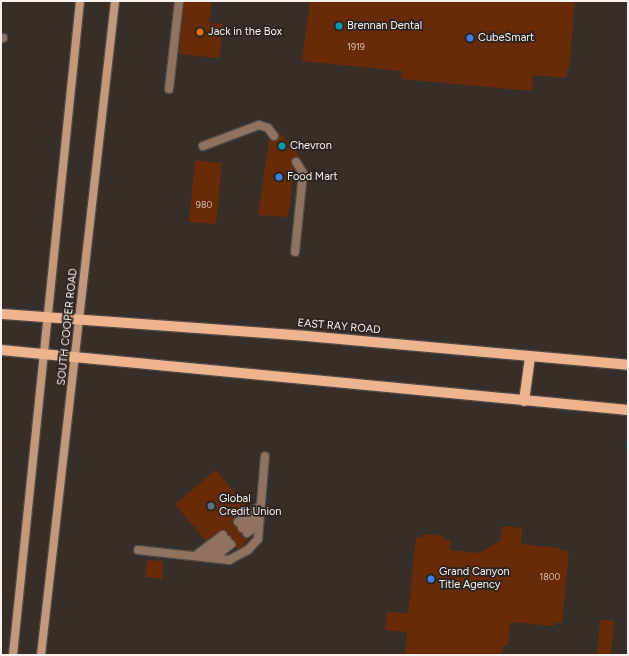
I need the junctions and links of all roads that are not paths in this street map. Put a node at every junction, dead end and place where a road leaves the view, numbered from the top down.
1 (80, 1) edge
2 (115, 1) edge
3 (179, 1) edge
4 (169, 89) dead end
5 (274, 136) dead end
6 (203, 146) dead end
7 (296, 162) dead end
8 (295, 252) dead end
9 (1, 314) edge
10 (48, 317) junction
11 (80, 320) junction
12 (1, 350) edge
13 (45, 354) junction
14 (76, 357) junction
15 (530, 357) junction
16 (628, 365) edge
17 (524, 401) junction
18 (628, 410) edge
19 (265, 456) dead end
20 (260, 506) junction
21 (259, 520) junction
22 (227, 540) junction
23 (138, 550) dead end
24 (195, 556) junction
25 (205, 557) junction
26 (214, 558) junction
27 (13, 655) edge
28 (41, 655) edge

1 - 10 main road, SOUTH COOPER ROAD
2 - 11 main road, SOUTH COOPER ROAD
3 - 4 lane
5 - 6 lane
7 - 8 lane
9 - 10 main road, EAST RAY ROAD
10 - 11 main road, EAST RAY ROAD
10 - 13 main road, SOUTH COOPER ROAD
11 - 14 main road, SOUTH COOPER ROAD
11 - 15 main road, EAST RAY ROAD
12 - 13 main road
13 - 14 main road
13 - 27 main road, SOUTH COOPER ROAD
14 - 17 main road
14 - 28 main road, SOUTH COOPER ROAD
15 - 16 main road, EAST RAY ROAD
15 - 17 main road
17 - 18 main road
19 - 20 lane
20 - 21 lane
20 - 21 lane
21 - 26 lane
22 - 24 lane
22 - 25 lane
22 - 26 lane
23 - 24 lane
24 - 25 lane
25 - 26 lane

